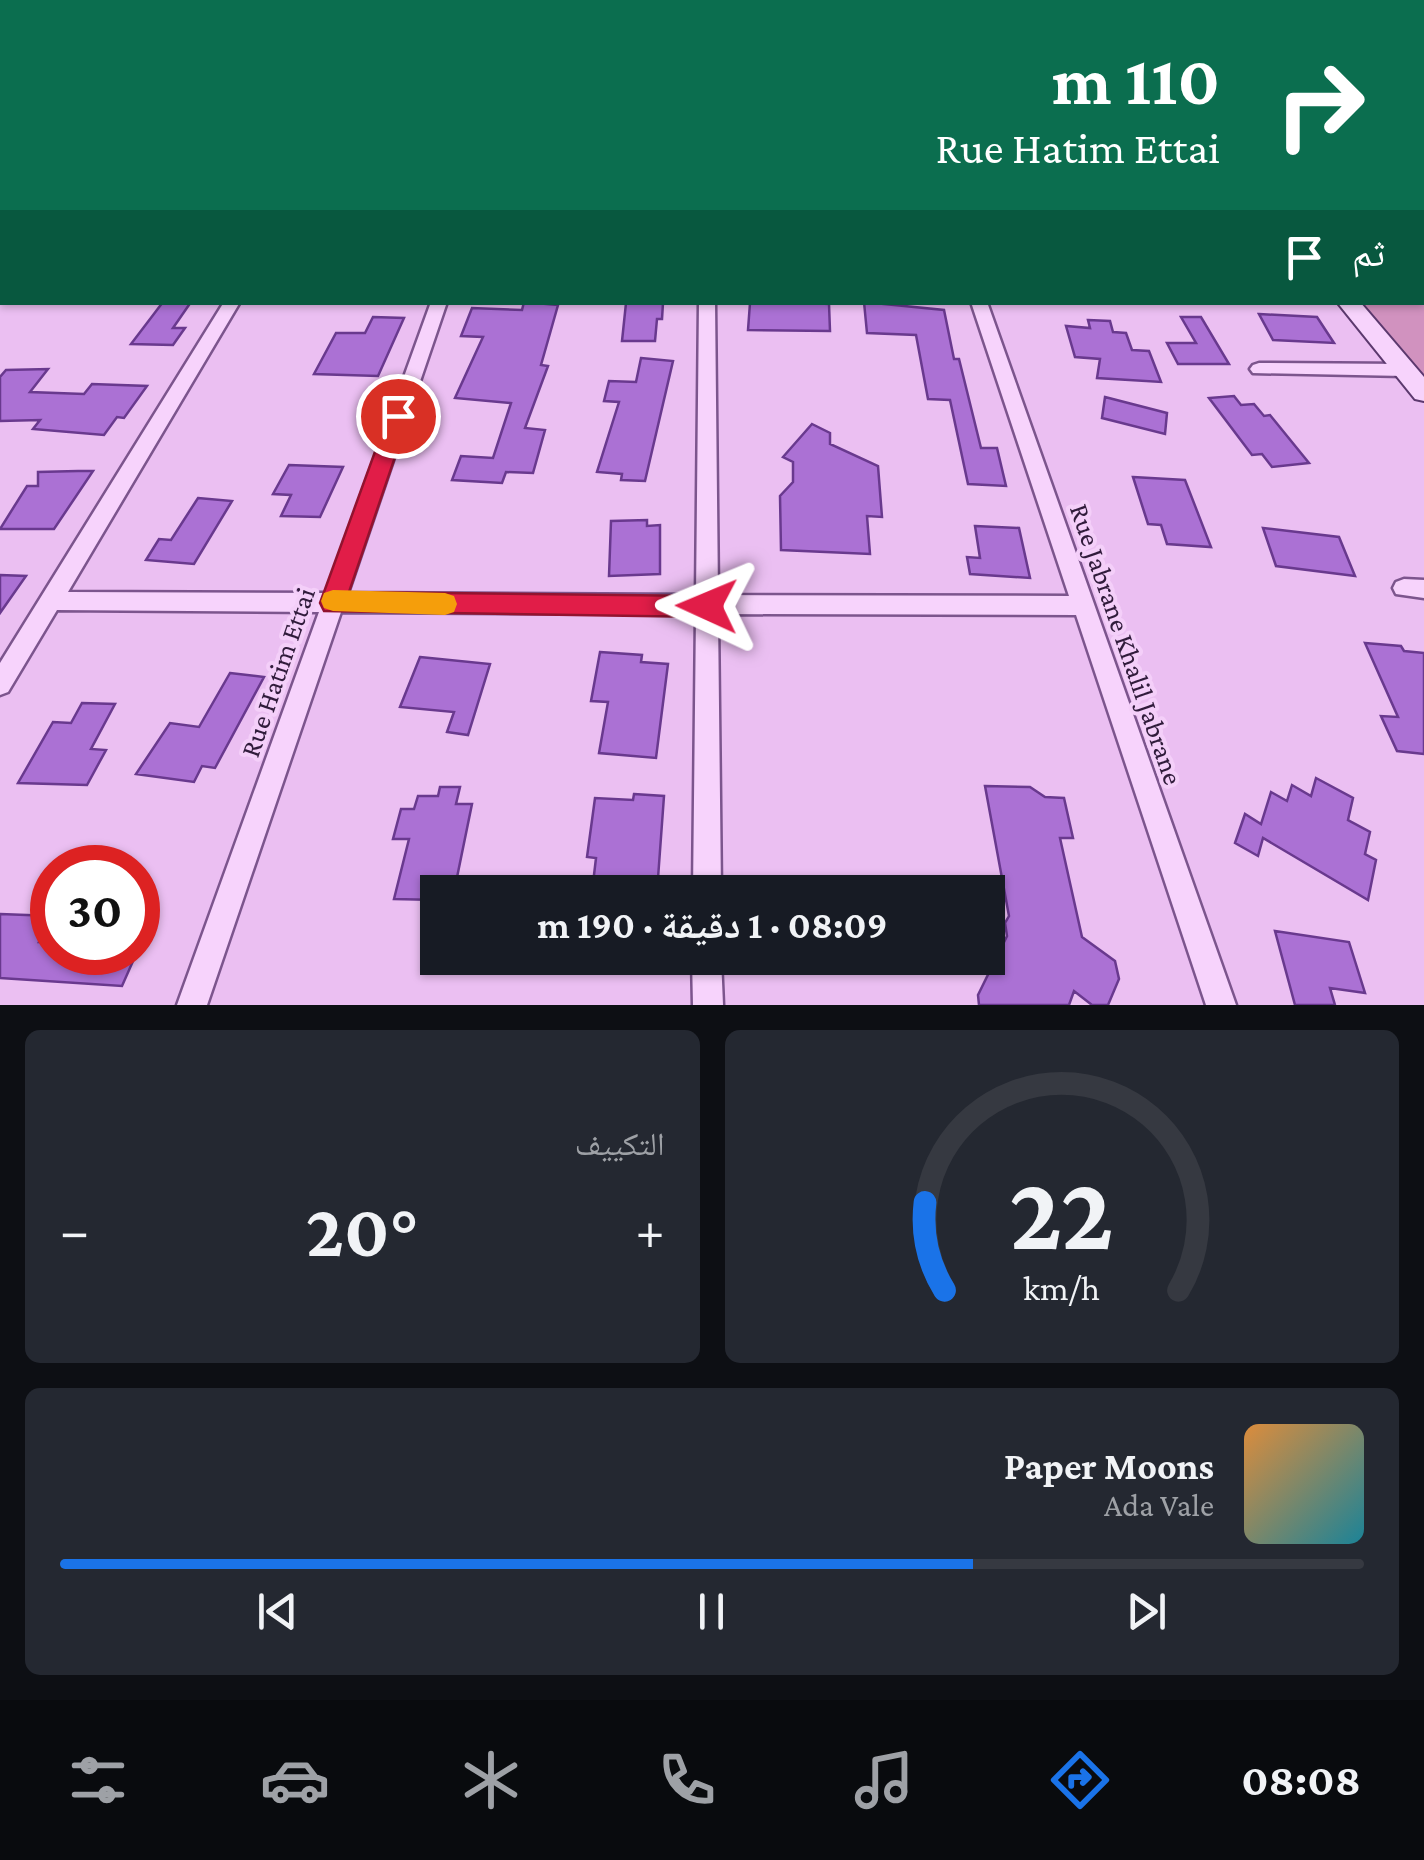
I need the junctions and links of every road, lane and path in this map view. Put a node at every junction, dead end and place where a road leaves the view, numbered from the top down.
1 (230, 305) edge
2 (438, 305) edge
3 (707, 305) edge
4 (980, 305) edge
5 (1350, 305) edge
6 (1259, 369) dead end
7 (1404, 370) junction
8 (1424, 393) edge
9 (51, 601) junction
10 (332, 603) junction
11 (707, 606) junction
12 (1082, 606) junction
13 (0, 684) edge
14 (708, 875) edge
15 (708, 975) edge
16 (192, 1005) edge
17 (708, 1005) edge
18 (1220, 1005) edge

1 - 9 street
2 - 10 street, Rue Hatim Ettai
3 - 11 street
4 - 12 street, Rue Jabrane Khalil Jabrane
5 - 7 street
6 - 7 street
7 - 8 street
9 - 10 street
9 - 13 street
10 - 11 street
10 - 16 street, Rue Hatim Ettai
11 - 12 street
11 - 14 street
12 - 18 street, Rue Jabrane Khalil Jabrane
15 - 17 street

